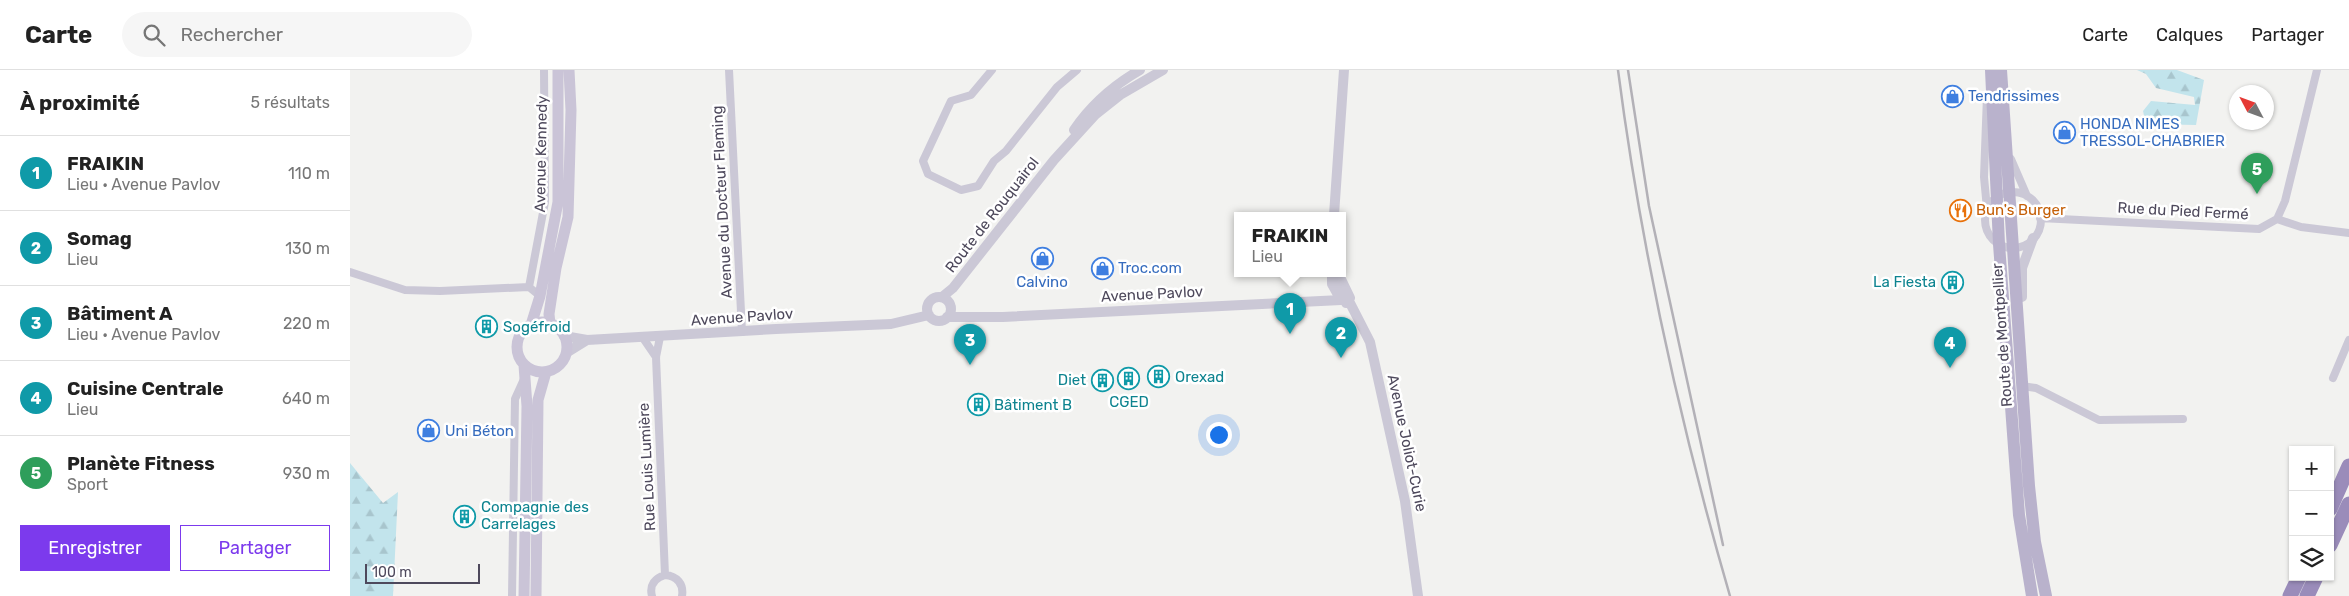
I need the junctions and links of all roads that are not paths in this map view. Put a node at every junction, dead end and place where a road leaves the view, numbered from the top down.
1 (544, 70) edge
2 (558, 70) edge
3 (568, 70) edge
4 (729, 70) edge
5 (991, 70) edge
6 (1077, 70) edge
7 (1140, 70) edge
8 (1163, 70) edge
9 (1344, 70) edge
10 (1989, 70) edge
11 (2001, 70) edge
12 (2317, 70) edge
13 (2006, 140) junction
14 (1054, 160) junction
15 (2009, 192) junction
16 (2027, 196) junction
17 (1997, 197) junction
18 (1987, 209) junction
19 (1334, 212) edge
20 (2040, 218) junction
21 (2276, 219) junction
22 (2349, 233) edge
23 (2033, 238) junction
24 (1999, 244) junction
25 (2012, 247) junction
26 (350, 272) edge
27 (1332, 277) edge
28 (1339, 277) edge
29 (529, 287) junction
30 (953, 288) junction
31 (540, 296) junction
32 (942, 297) junction
33 (1344, 297) junction
34 (928, 311) junction
35 (949, 311) junction
36 (550, 324) junction
37 (531, 325) junction
38 (742, 332) junction
39 (564, 336) junction
40 (660, 337) junction
41 (643, 338) junction
42 (587, 340) junction
43 (2349, 340) edge
44 (566, 353) junction
45 (656, 357) junction
46 (2021, 360) junction
47 (525, 371) junction
48 (546, 372) junction
49 (2333, 378) dead end
50 (2022, 386) junction
51 (2183, 419) dead end
52 (2349, 466) edge
53 (2334, 500) edge
54 (2349, 504) edge
55 (2334, 536) edge
56 (665, 575) junction
57 (2297, 581) edge
58 (2314, 581) edge
59 (512, 596) edge
60 (524, 596) edge
61 (536, 596) edge
62 (652, 596) edge
63 (682, 596) edge
64 (1418, 596) edge
65 (2032, 596) edge
66 (2046, 596) edge
67 (2290, 596) edge
68 (2307, 596) edge

1 - 29 street
2 - 31 main road, Avenue Kennedy
3 - 36 main road, Avenue Kennedy
4 - 38 street, Avenue du Docteur Fleming
5 - 6 street
7 - 14 street, Route de Rouquairol
8 - 14 street, Route de Rouquairol
9 - 19 street
10 - 17 main road, Route de Montpellier
10 - 18 street
11 - 13 main road, Route de Montpellier
12 - 21 street
13 - 15 main road, Route de Montpellier
13 - 16 street
14 - 30 street, Route de Rouquairol
15 - 16 street
15 - 17 street
15 - 25 main road, Route de Montpellier
16 - 20 street
17 - 18 street
17 - 24 main road, Route de Montpellier
18 - 24 street
20 - 21 street, Rue du Pied Fermé
20 - 23 street
21 - 22 street
23 - 25 street
23 - 46 street
24 - 25 street
24 - 65 main road, Route de Montpellier
25 - 46 main road, Route de Montpellier
26 - 29 street
27 - 33 street, Avenue Joliot-Curie
28 - 33 street, Avenue Joliot-Curie
29 - 31 street
30 - 32 street, Route de Rouquairol
30 - 35 street, Route de Rouquairol
31 - 37 main road, Avenue Kennedy
32 - 34 street, Route de Rouquairol
32 - 35 street
33 - 35 street, Avenue Pavlov
33 - 64 street, Avenue Joliot-Curie
34 - 35 street, Avenue Pavlov
34 - 38 street, Avenue Pavlov
36 - 37 main road
36 - 39 main road
37 - 47 main road
38 - 40 street, Avenue Pavlov
39 - 42 street, Avenue Pavlov
39 - 44 main road
40 - 41 street, Avenue Pavlov
40 - 45 street, Rue Louis Lumière
41 - 42 street, Avenue Pavlov
41 - 45 street
42 - 44 street, Avenue Pavlov
43 - 49 street
44 - 48 main road
45 - 56 street, Rue Louis Lumière
46 - 50 main road, Route de Montpellier
47 - 48 main road
47 - 59 street
47 - 60 main road
48 - 61 main road
50 - 51 street
50 - 66 main road, Route de Montpellier
52 - 53 highway
54 - 55 highway
56 - 62 street
56 - 63 street
57 - 67 highway
58 - 68 highway

